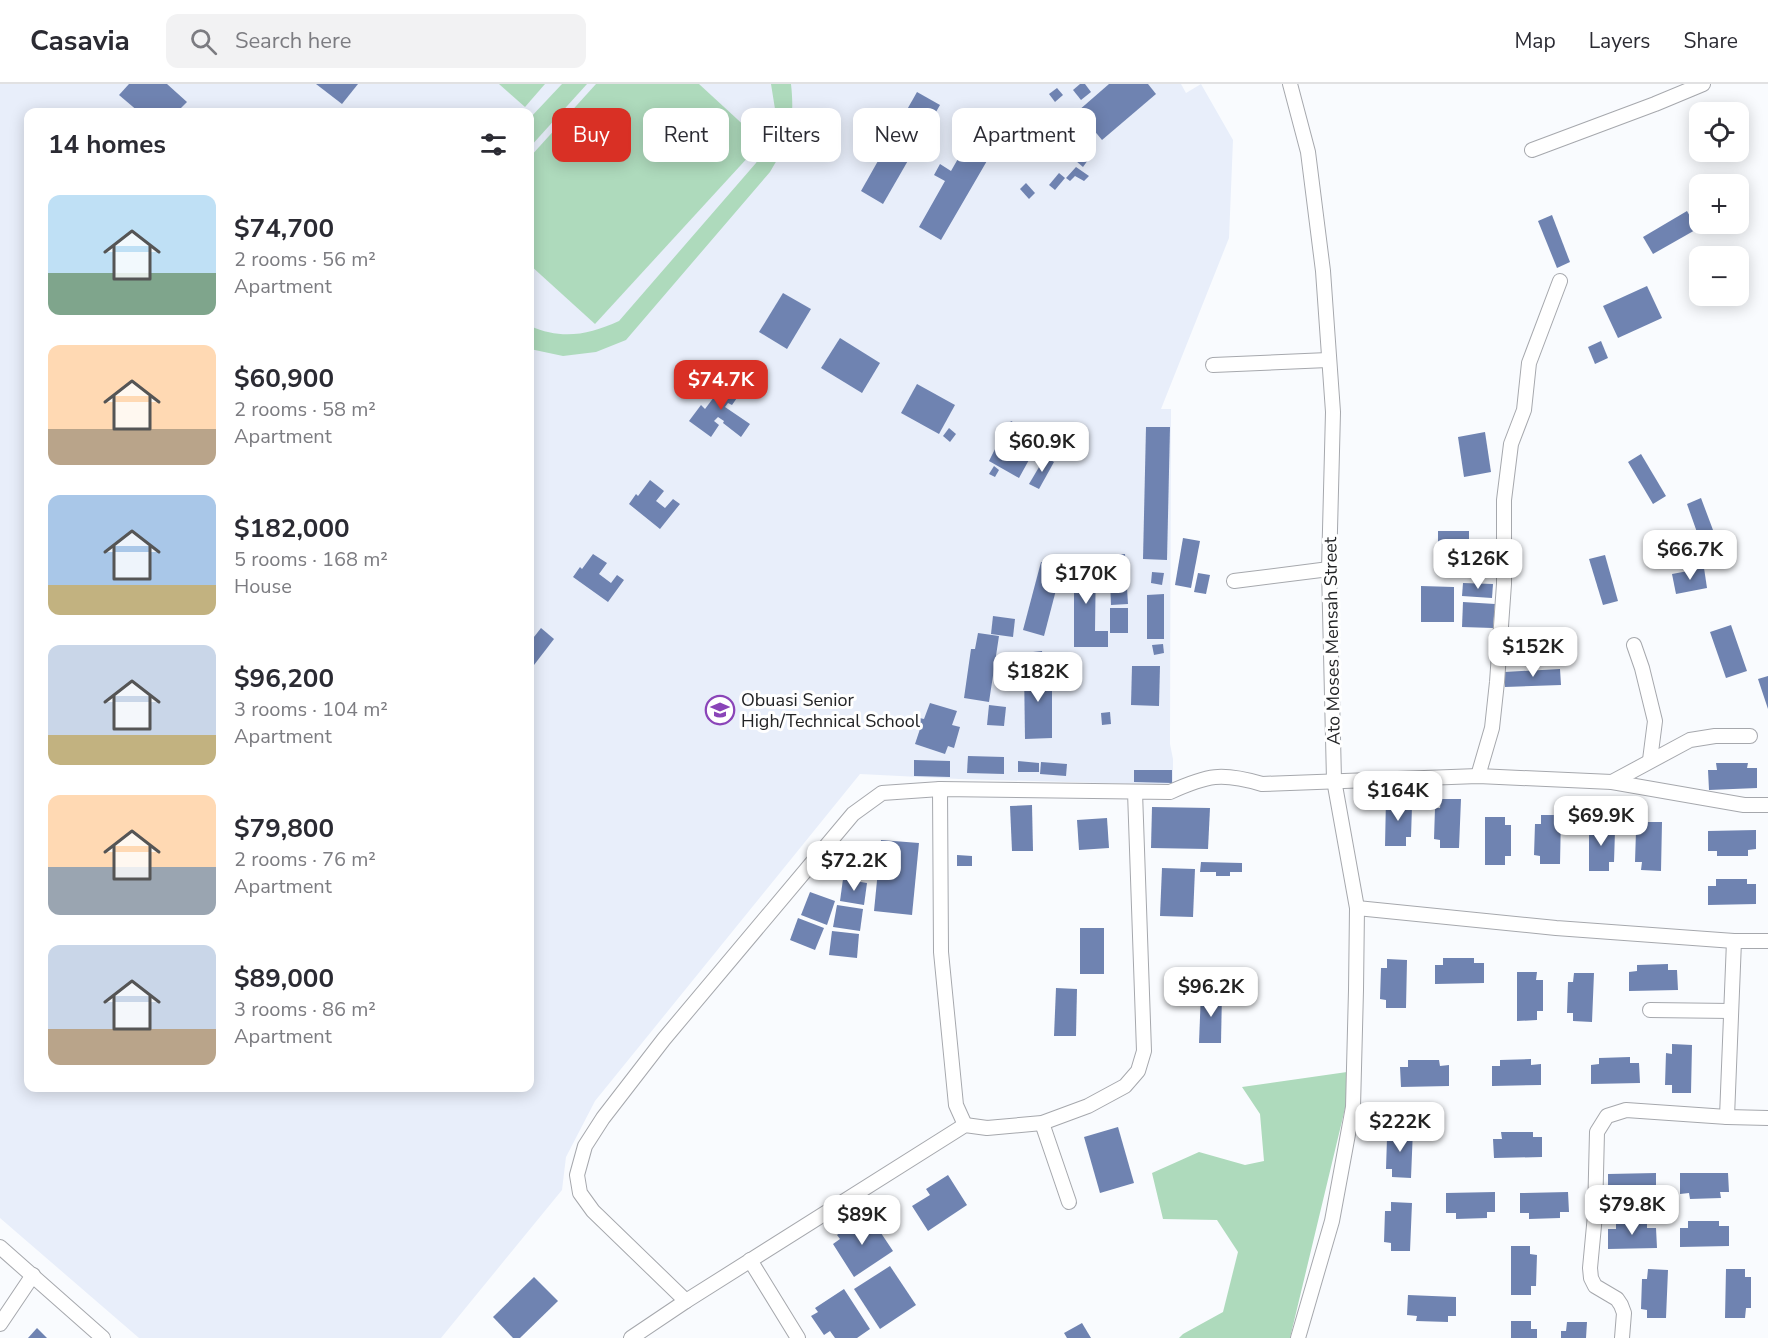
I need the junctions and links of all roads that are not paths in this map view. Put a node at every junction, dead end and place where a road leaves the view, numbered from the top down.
1 (1290, 84) edge
2 (1703, 84) edge
3 (1532, 150) dead end
4 (1560, 282) dead end
5 (1328, 360) junction
6 (1213, 365) dead end
7 (1329, 569) junction
8 (1234, 581) dead end
9 (1634, 645) dead end
10 (1750, 736) dead end
11 (1650, 760) junction
12 (1478, 776) junction
13 (1334, 780) junction
14 (1612, 782) junction
15 (940, 789) junction
16 (1135, 792) junction
17 (1768, 805) edge
18 (1357, 908) junction
19 (1734, 941) junction
20 (1768, 941) edge
21 (1650, 1010) dead end
22 (1731, 1011) junction
23 (1727, 1117) junction
24 (1768, 1118) edge
25 (1042, 1123) junction
26 (965, 1125) junction
27 (1069, 1202) dead end
28 (0, 1247) edge
29 (750, 1260) junction
30 (33, 1275) junction
31 (686, 1301) junction
32 (0, 1324) edge
33 (103, 1338) edge
34 (631, 1338) edge
35 (798, 1338) edge
36 (1298, 1338) edge
37 (1622, 1338) edge

1 - 5 street, Ato Moses Mensah Street
2 - 3 street
4 - 12 street
5 - 6 street
5 - 7 street, Ato Moses Mensah Street
7 - 8 street
7 - 13 street, Ato Moses Mensah Street
9 - 11 street
10 - 11 street
11 - 14 street
12 - 13 street
12 - 14 street
13 - 16 street
13 - 18 street, Ato Moses Mensah Street
14 - 17 street
15 - 16 street
15 - 26 street
15 - 31 street
16 - 25 street
18 - 19 street
18 - 36 street, Ato Moses Mensah Street
19 - 20 street
19 - 22 street
21 - 22 street
22 - 23 street
23 - 24 street
23 - 37 street
25 - 26 street
25 - 27 street
26 - 29 street
28 - 30 street
29 - 31 street
29 - 35 street
30 - 32 street
30 - 33 street
31 - 34 street

